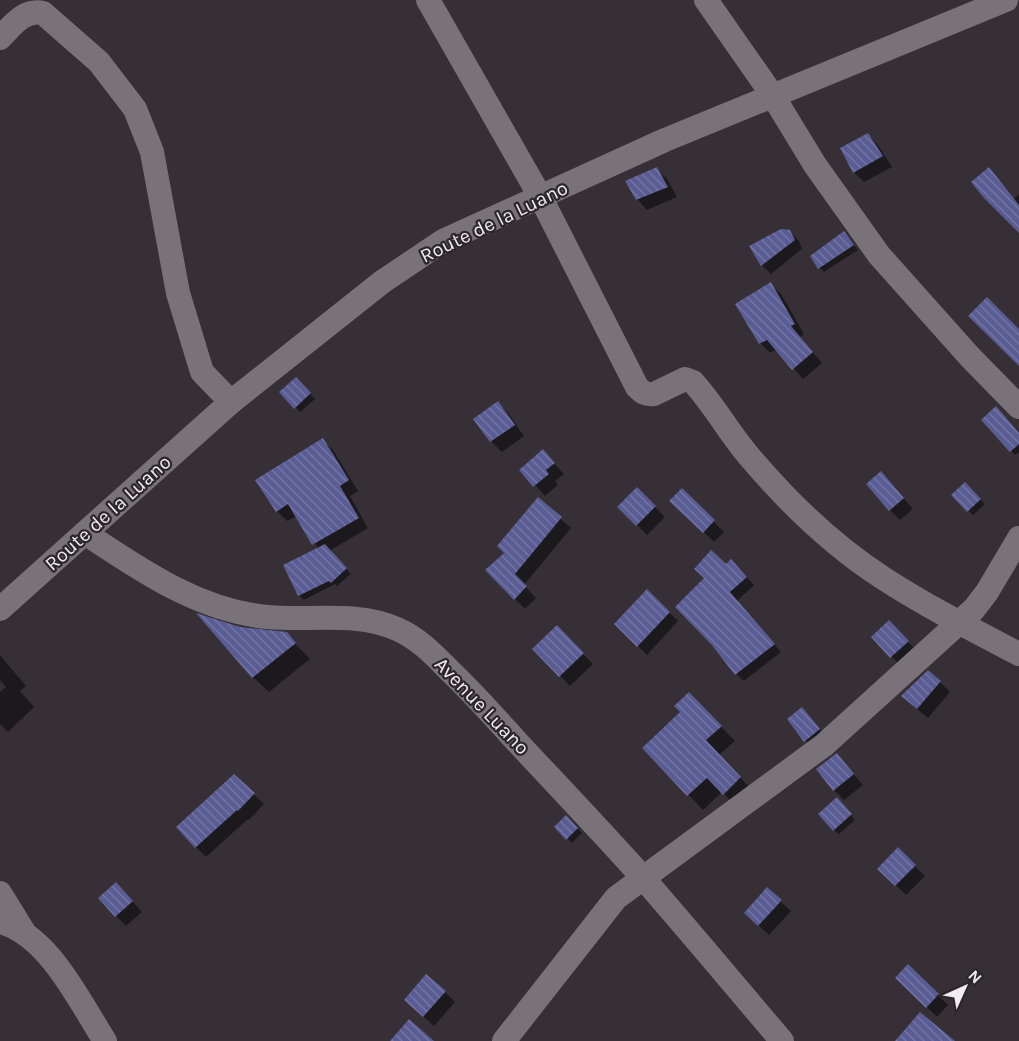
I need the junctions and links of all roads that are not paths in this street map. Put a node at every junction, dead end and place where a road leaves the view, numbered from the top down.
1 (428, 0) edge
2 (706, 0) edge
3 (1006, 0) edge
4 (0, 38) edge
5 (772, 96) junction
6 (541, 198) junction
7 (231, 402) junction
8 (1019, 407) edge
9 (85, 533) junction
10 (1019, 538) edge
11 (0, 609) edge
12 (961, 623) junction
13 (1019, 654) edge
14 (643, 879) junction
15 (0, 893) edge
16 (0, 922) edge
17 (24, 932) junction
18 (105, 1041) edge
19 (504, 1041) edge
20 (782, 1041) edge

1 - 6 street
2 - 5 street
3 - 5 street, Route de la Luano
4 - 7 street
5 - 6 street, Route de la Luano
5 - 8 street
6 - 7 street, Route de la Luano
6 - 12 street
7 - 9 street, Route de la Luano
9 - 11 street, Route de la Luano
9 - 14 street, Avenue Luano
10 - 12 street
12 - 13 street
12 - 14 street
14 - 19 street
14 - 20 street, Avenue Luano
15 - 17 street
16 - 17 street
17 - 18 street

